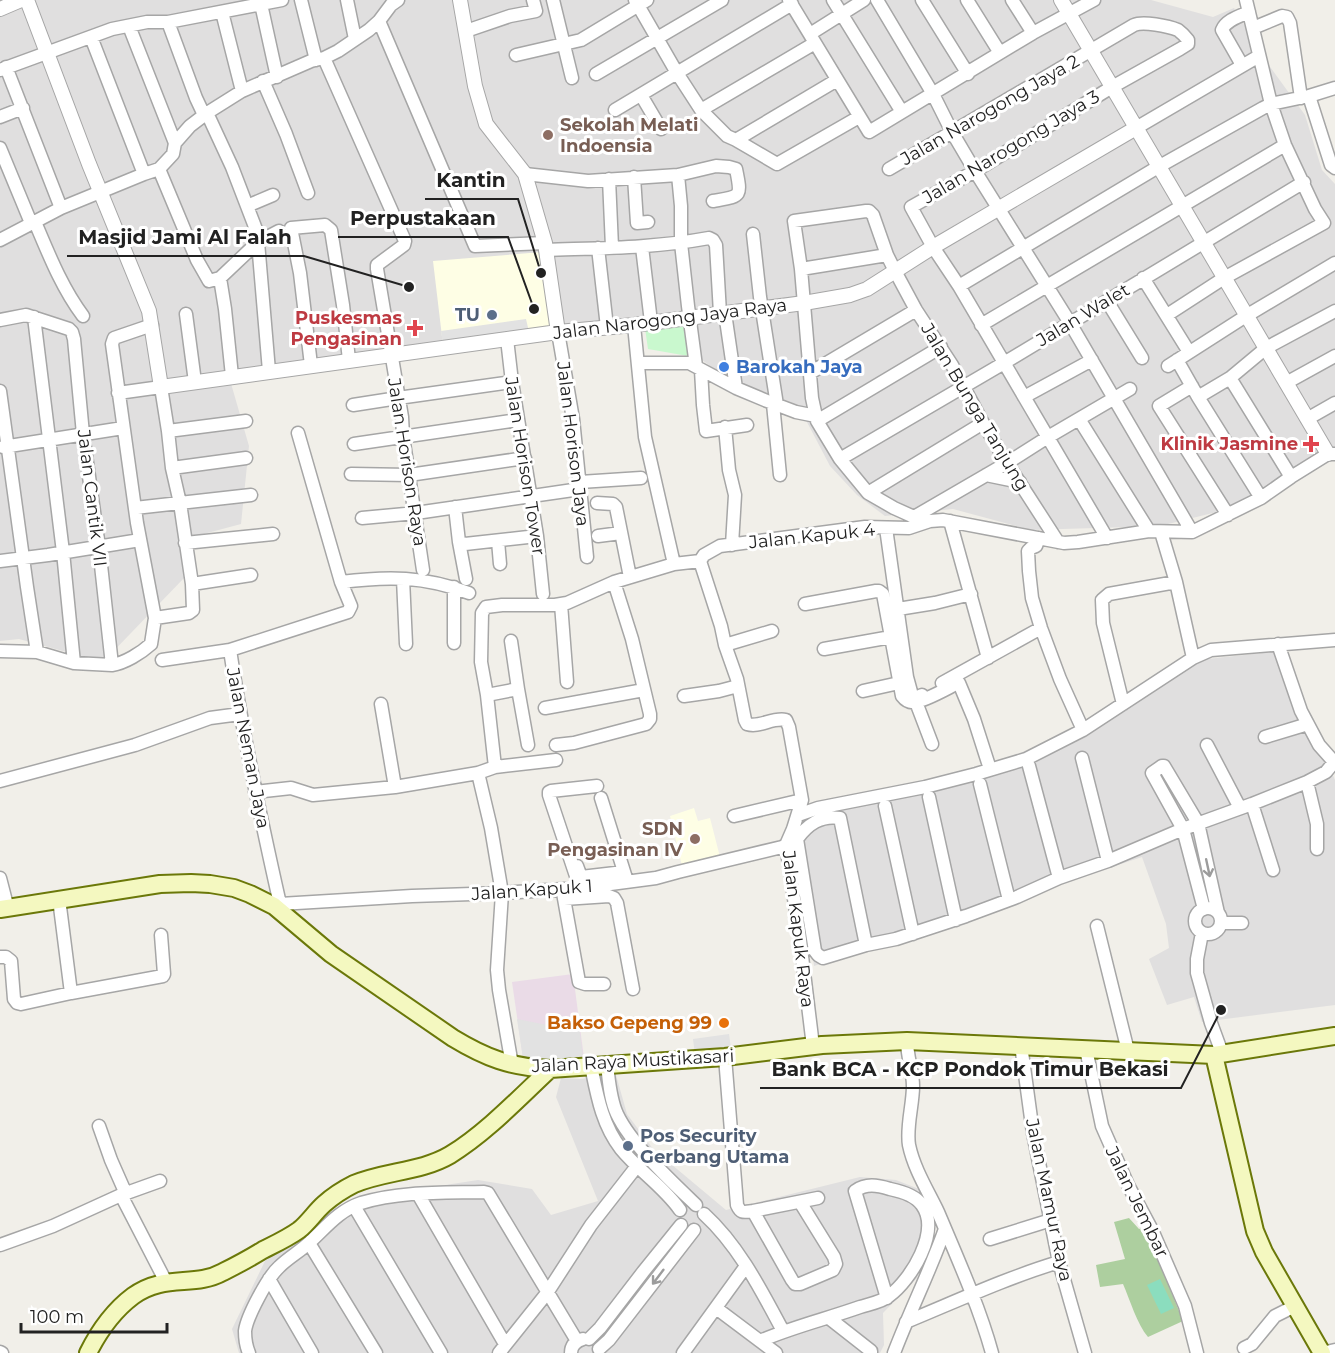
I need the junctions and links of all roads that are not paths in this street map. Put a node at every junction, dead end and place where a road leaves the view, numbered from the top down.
1 (21, 0) edge
2 (27, 0) edge
3 (282, 0) edge
4 (301, 0) edge
5 (347, 0) edge
6 (398, 0) edge
7 (460, 0) edge
8 (533, 0) edge
9 (553, 0) edge
10 (722, 0) edge
11 (833, 0) edge
12 (864, 0) edge
13 (877, 0) edge
14 (922, 0) edge
15 (967, 0) edge
16 (1012, 0) edge
17 (1061, 0) edge
18 (1094, 0) edge
19 (640, 2) edge
20 (791, 2) edge
21 (261, 4) junction
22 (1247, 6) edge
23 (227, 7) edge
24 (0, 9) edge
25 (1069, 13) junction
26 (841, 14) junction
27 (379, 21) junction
28 (168, 22) junction
29 (1134, 25) joint
30 (129, 26) junction
31 (1253, 28) junction
32 (466, 31) junction
33 (1033, 33) junction
34 (91, 37) junction
35 (657, 38) junction
36 (812, 38) junction
37 (355, 39) junction
38 (564, 44) junction
39 (1091, 51) junction
40 (46, 52) junction
41 (1000, 53) junction
42 (516, 55) dead end
43 (1259, 56) junction
44 (320, 59) junction
45 (1242, 65) junction
46 (3, 68) edge
47 (677, 73) junction
48 (596, 74) dead end
49 (968, 74) junction
50 (277, 77) junction
51 (572, 78) dead end
52 (837, 80) junction
53 (263, 81) junction
54 (1112, 87) junction
55 (1335, 88) edge
56 (242, 91) junction
57 (933, 94) junction
58 (640, 95) junction
59 (1305, 97) junction
60 (1272, 104) junction
61 (23, 108) junction
62 (615, 110) dead end
63 (701, 110) junction
64 (902, 112) junction
65 (205, 114) junction
66 (0, 117) edge
67 (859, 117) junction
68 (1136, 128) junction
69 (661, 129) dead end
70 (952, 132) junction
71 (736, 140) junction
72 (175, 143) junction
73 (1285, 145) junction
74 (0, 148) edge
75 (1158, 167) junction
76 (1335, 168) edge
77 (889, 169) dead end
78 (159, 170) junction
79 (975, 171) junction
80 (144, 174) junction
81 (525, 174) junction
82 (678, 174) junction
83 (634, 177) junction
84 (609, 179) junction
85 (1304, 182) junction
86 (100, 191) junction
87 (308, 193) dead end
88 (273, 195) dead end
89 (713, 201) dead end
90 (247, 206) junction
91 (1181, 206) junction
92 (61, 208) junction
93 (999, 208) junction
94 (648, 222) dead end
95 (33, 223) junction
96 (285, 229) junction
97 (753, 234) dead end
98 (257, 237) junction
99 (0, 240) edge
100 (1203, 242) junction
101 (681, 243) junction
102 (546, 247) junction
103 (612, 247) junction
104 (642, 247) junction
105 (933, 247) junction
106 (598, 248) junction
107 (1024, 248) junction
108 (887, 255) junction
109 (1335, 263) edge
110 (801, 269) junction
111 (894, 271) junction
112 (213, 278) junction
113 (1143, 278) junction
114 (1224, 278) junction
115 (1046, 285) junction
116 (959, 286) junction
117 (1107, 301) junction
118 (804, 303) junction
119 (762, 308) junction
120 (916, 310) junction
121 (1335, 312) edge
122 (723, 313) junction
123 (186, 314) dead end
124 (1167, 315) junction
125 (1246, 315) junction
126 (83, 316) dead end
127 (34, 317) junction
128 (689, 318) junction
129 (0, 320) edge
130 (651, 322) junction
131 (1070, 323) junction
132 (152, 325) junction
133 (634, 325) junction
134 (981, 325) junction
135 (607, 327) junction
136 (558, 332) junction
137 (507, 339) junction
138 (941, 347) junction
139 (1266, 348) junction
140 (1189, 352) junction
141 (392, 355) junction
142 (1335, 356) edge
143 (1142, 358) dead end
144 (349, 360) junction
145 (1092, 360) junction
146 (639, 363) junction
147 (1004, 363) junction
148 (311, 365) junction
149 (699, 368) junction
150 (269, 371) junction
151 (810, 373) junction
152 (232, 376) junction
153 (1230, 378) junction
154 (195, 382) junction
155 (512, 382) junction
156 (1286, 383) junction
157 (963, 386) junction
158 (1192, 386) junction
159 (161, 387) junction
160 (736, 388) junction
161 (1130, 389) dead end
162 (0, 391) edge
163 (118, 393) junction
164 (1024, 397) junction
165 (1198, 397) junction
166 (398, 398) junction
167 (1114, 398) junction
168 (775, 404) junction
169 (1335, 404) edge
170 (353, 405) dead end
171 (1308, 418) junction
172 (816, 419) junction
173 (1079, 419) junction
174 (518, 420) junction
175 (246, 421) dead end
176 (983, 423) junction
177 (747, 425) dead end
178 (123, 428) junction
179 (725, 428) junction
180 (168, 431) junction
181 (298, 433) dead end
182 (84, 434) junction
183 (403, 436) junction
184 (1048, 437) junction
185 (50, 439) junction
186 (354, 444) dead end
187 (4, 446) edge
188 (1332, 454) edge
189 (246, 458) dead end
190 (525, 458) junction
191 (840, 459) junction
192 (1007, 463) junction
193 (172, 468) junction
194 (351, 474) dead end
195 (409, 475) junction
196 (780, 475) dead end
197 (986, 475) junction
198 (1291, 477) junction
199 (641, 478) dead end
200 (1020, 482) junction
201 (580, 485) junction
202 (868, 493) junction
203 (251, 495) dead end
204 (530, 497) junction
205 (1261, 498) junction
206 (180, 503) junction
207 (597, 503) dead end
208 (455, 507) junction
209 (135, 508) junction
210 (416, 513) junction
211 (1228, 515) junction
212 (914, 516) junction
213 (362, 518) dead end
214 (930, 521) junction
215 (950, 521) junction
216 (886, 528) junction
217 (621, 532) junction
218 (1155, 532) junction
219 (1192, 532) junction
220 (273, 534) dead end
221 (537, 536) junction
222 (598, 536) dead end
223 (1039, 538) junction
224 (1107, 538) junction
225 (140, 540) junction
226 (498, 542) junction
227 (1058, 542) junction
228 (186, 543) junction
229 (459, 543) junction
230 (732, 545) junction
231 (99, 547) junction
232 (63, 552) junction
233 (587, 557) dead end
234 (23, 558) junction
235 (0, 561) edge
236 (700, 561) junction
237 (500, 564) dead end
238 (674, 564) junction
239 (423, 570) dead end
240 (251, 575) dead end
241 (630, 577) junction
242 (403, 579) junction
243 (466, 579) dead end
244 (341, 582) junction
245 (614, 582) junction
246 (1176, 582) junction
247 (192, 584) junction
248 (454, 587) junction
249 (469, 593) dead end
250 (543, 594) dead end
251 (971, 594) junction
252 (561, 604) junction
253 (805, 604) dead end
254 (898, 609) junction
255 (154, 618) junction
256 (1041, 628) junction
257 (772, 631) dead end
258 (891, 637) junction
259 (1335, 640) edge
260 (511, 641) dead end
261 (454, 643) dead end
262 (406, 644) dead end
263 (1278, 644) junction
264 (725, 645) junction
265 (824, 649) dead end
266 (230, 650) junction
267 (0, 651) edge
268 (37, 652) junction
269 (988, 658) junction
270 (1193, 658) junction
271 (162, 660) dead end
272 (74, 663) junction
273 (112, 665) junction
274 (567, 682) dead end
275 (899, 683) junction
276 (738, 686) junction
277 (518, 689) junction
278 (644, 690) junction
279 (863, 691) dead end
280 (487, 695) junction
281 (684, 696) dead end
282 (916, 702) junction
283 (381, 704) dead end
284 (1123, 704) junction
285 (545, 708) dead end
286 (240, 714) junction
287 (1308, 724) junction
288 (1083, 730) junction
289 (1265, 737) dead end
290 (932, 744) dead end
291 (528, 745) dead end
292 (556, 745) dead end
293 (1207, 745) dead end
294 (1082, 758) dead end
295 (556, 760) dead end
296 (1335, 762) edge
297 (1029, 766) dead end
298 (495, 767) junction
299 (990, 769) junction
300 (477, 773) junction
301 (0, 781) edge
302 (1306, 782) junction
303 (980, 784) dead end
304 (395, 787) junction
305 (255, 792) junction
306 (929, 797) dead end
307 (802, 800) junction
308 (885, 806) dead end
309 (1246, 806) junction
310 (562, 812) dead end
311 (798, 815) junction
312 (734, 816) dead end
313 (1198, 824) junction
314 (1183, 829) junction
315 (786, 845) junction
316 (1317, 849) dead end
317 (1108, 861) junction
318 (1273, 870) dead end
319 (626, 877) junction
320 (0, 878) edge
321 (1059, 878) junction
322 (580, 888) junction
323 (502, 893) junction
324 (563, 894) junction
325 (59, 899) junction
326 (1009, 900) junction
327 (277, 905) junction
328 (4, 909) edge
329 (1204, 909) junction
330 (1219, 918) junction
331 (956, 920) junction
332 (1242, 923) dead end
333 (1097, 926) dead end
334 (1202, 933) junction
335 (913, 934) junction
336 (161, 935) dead end
337 (866, 945) junction
338 (0, 957) edge
339 (604, 984) dead end
340 (633, 989) dead end
341 (71, 993) junction
342 (1335, 1036) edge
343 (907, 1041) junction
344 (1021, 1045) junction
345 (813, 1046) junction
346 (1086, 1049) junction
347 (1128, 1051) junction
348 (1218, 1054) junction
349 (725, 1057) junction
350 (512, 1065) junction
351 (599, 1065) junction
352 (550, 1069) junction
353 (610, 1086) junction
354 (596, 1089) junction
355 (99, 1126) dead end
356 (629, 1134) junction
357 (618, 1144) junction
358 (637, 1166) junction
359 (160, 1181) dead end
360 (123, 1194) junction
361 (418, 1194) junction
362 (818, 1198) dead end
363 (800, 1202) junction
364 (354, 1206) junction
365 (700, 1209) junction
366 (680, 1210) junction
367 (753, 1211) junction
368 (1051, 1220) junction
369 (681, 1225) junction
370 (945, 1229) junction
371 (694, 1230) junction
372 (990, 1239) dead end
373 (309, 1244) junction
374 (0, 1245) edge
375 (1059, 1262) junction
376 (746, 1266) junction
377 (269, 1279) junction
378 (166, 1282) junction
379 (547, 1293) junction
380 (971, 1294) junction
381 (887, 1298) junction
382 (1295, 1306) junction
383 (716, 1308) junction
384 (829, 1318) junction
385 (906, 1322) junction
386 (783, 1331) junction
387 (583, 1340) junction
388 (760, 1341) junction
389 (438, 1348) edge
390 (1244, 1348) dead end
391 (502, 1349) edge
392 (1335, 1350) edge
393 (599, 1351) edge
394 (88, 1353) edge
395 (249, 1353) edge
396 (312, 1353) edge
397 (376, 1353) edge
398 (427, 1353) edge
399 (571, 1353) edge
400 (683, 1353) edge
401 (776, 1353) edge
402 (871, 1353) edge
403 (894, 1353) edge
404 (992, 1353) edge
405 (1085, 1353) edge
406 (1197, 1353) edge
407 (1322, 1353) edge

1 - 24 street
2 - 40 street
3 - 21 street
4 - 44 street
5 - 37 street
6 - 27 street
7 - 32 street
8 - 32 street
9 - 38 street
10 - 35 street
11 - 26 street
12 - 26 street
13 - 57 street
14 - 49 street
15 - 41 street
16 - 33 street
17 - 25 street
18 - 25 street
19 - 35 street
19 - 38 street
20 - 36 street
20 - 47 street
21 - 23 street
21 - 50 street
22 - 31 street
22 - 45 street
23 - 28 street
23 - 56 street
25 - 33 street
25 - 39 street
26 - 36 street
26 - 64 street
27 - 37 street
27 - 102 street
28 - 30 street
28 - 65 street
29 - 39 street, Jalan Narogong Jaya 2
29 - 54 street, Jalan Narogong Jaya 3
30 - 34 street
30 - 72 street
31 - 43 street
31 - 59 street
32 - 81 street
33 - 41 street
34 - 40 street
34 - 80 street
35 - 47 street
35 - 48 street
36 - 52 street
36 - 63 street
37 - 44 street
38 - 42 street
38 - 51 street
39 - 54 street
39 - 70 street, Jalan Narogong Jaya 2
40 - 46 street
40 - 86 street
41 - 49 street
43 - 45 street
43 - 60 street
44 - 50 street
44 - 141 street, Jalan Horison Raya
45 - 68 street
46 - 61 street
47 - 58 street
47 - 63 street
49 - 57 street
50 - 53 street
52 - 67 street
52 - 71 street
53 - 56 street
53 - 87 street
54 - 68 street
54 - 79 street, Jalan Narogong Jaya 3
55 - 59 street
56 - 65 street
57 - 64 street
57 - 70 street
58 - 62 street
58 - 69 street
59 - 60 street
59 - 76 street
60 - 73 street
60 - 75 street
61 - 66 street
61 - 92 street
63 - 71 street
64 - 67 street
65 - 72 street
65 - 90 street
67 - 71 street
68 - 75 street
68 - 93 street, Jalan Narogong Jaya Raya
70 - 77 street, Jalan Narogong Jaya 2
70 - 79 street
72 - 78 street
73 - 85 street
73 - 91 street
74 - 95 street
75 - 91 street
75 - 107 street
78 - 80 street
78 - 112 street
79 - 93 street
79 - 105 street, Jalan Narogong Jaya 3
80 - 86 street
81 - 84 street
81 - 102 street
82 - 83 street
82 - 89 street
82 - 101 street
83 - 84 street
83 - 94 street
84 - 103 street
85 - 100 street, Jalan Walet
85 - 114 street
86 - 92 street
86 - 132 street
88 - 90 street
90 - 98 street
91 - 100 street
91 - 115 street
92 - 95 street
93 - 105 street, Jalan Narogong Jaya Raya
93 - 107 street
95 - 99 street
95 - 126 street
96 - 98 street
96 - 144 street
96 - 148 street
97 - 119 street
98 - 112 street
98 - 150 street
100 - 113 street, Jalan Walet
100 - 114 street
101 - 104 street
101 - 122 street
101 - 128 street
102 - 106 street
102 - 136 street
103 - 104 street
103 - 106 street
104 - 130 street
105 - 111 street, Jalan Narogong Jaya Raya
105 - 116 street
106 - 135 street
107 - 115 street
107 - 116 street
108 - 110 street
108 - 110 street, Jalan Bunga Tanjung
108 - 111 street, Jalan Bunga Tanjung
109 - 125 street
110 - 118 street
111 - 118 street, Jalan Narogong Jaya Raya
111 - 120 street, Jalan Bunga Tanjung
112 - 152 street
113 - 117 street, Jalan Walet
113 - 124 street
114 - 124 street
114 - 125 street
115 - 131 street
115 - 134 street
116 - 134 street
117 - 131 street, Jalan Walet
117 - 143 street
118 - 119 street, Jalan Narogong Jaya Raya
118 - 151 street
119 - 122 street, Jalan Narogong Jaya Raya
119 - 168 street
120 - 138 street, Jalan Bunga Tanjung
120 - 151 street
121 - 139 street
122 - 128 street, Jalan Narogong Jaya Raya
122 - 160 street
123 - 154 street
124 - 140 street
125 - 139 street
125 - 140 street
127 - 129 street
127 - 182 street, Jalan Cantik VII
127 - 185 street
128 - 130 street, Jalan Narogong Jaya Raya
128 - 149 street
130 - 133 street, Jalan Narogong Jaya Raya
131 - 145 street
131 - 147 street, Jalan Walet
132 - 159 street
132 - 163 street
133 - 135 street, Jalan Narogong Jaya Raya
133 - 146 street
134 - 147 street
135 - 136 street, Jalan Narogong Jaya Raya
136 - 137 street, Jalan Narogong Jaya Raya
136 - 201 street, Jalan Horison Jaya
137 - 141 street, Jalan Narogong Jaya Raya
137 - 155 street, Jalan Horison Tower
138 - 157 street, Jalan Bunga Tanjung
138 - 172 street
139 - 153 street
139 - 156 street
140 - 158 street
141 - 144 street, Jalan Narogong Jaya Raya
141 - 166 street, Jalan Horison Raya
142 - 156 street
144 - 148 street, Jalan Narogong Jaya Raya
145 - 164 street
145 - 167 street
146 - 149 street
146 - 238 street
147 - 157 street, Jalan Walet
147 - 164 street
148 - 150 street, Jalan Narogong Jaya Raya
149 - 160 street
149 - 179 street
150 - 152 street, Jalan Narogong Jaya Raya
151 - 172 street
152 - 154 street, Jalan Narogong Jaya Raya
153 - 165 street
153 - 198 street
154 - 159 street, Jalan Narogong Jaya Raya
155 - 166 street
155 - 174 street, Jalan Horison Tower
156 - 171 street
157 - 176 street, Jalan Bunga Tanjung
157 - 191 street, Jalan Walet
158 - 165 street
158 - 211 street
159 - 163 street
159 - 180 street
160 - 168 street
161 - 167 street
162 - 187 street
163 - 178 street
164 - 184 street
165 - 205 street
166 - 170 street
166 - 183 street, Jalan Horison Raya
167 - 173 street
167 - 219 street
168 - 172 street
168 - 196 street
169 - 171 street
171 - 188 street
172 - 191 street
173 - 184 street
173 - 218 street
174 - 183 street
174 - 190 street, Jalan Horison Tower
175 - 180 street
176 - 192 street, Jalan Bunga Tanjung
176 - 202 street
177 - 179 street
178 - 182 street
178 - 209 street
179 - 230 street
180 - 193 street
181 - 244 street, Jalan Neman Jaya
182 - 185 street
182 - 231 street, Jalan Cantik VII
183 - 186 street
183 - 195 street, Jalan Horison Raya
184 - 192 street
184 - 224 street
185 - 187 street
185 - 232 street
187 - 234 street
188 - 198 street
189 - 193 street
190 - 195 street
190 - 204 street, Jalan Horison Tower
191 - 202 street
192 - 197 street
192 - 200 street, Jalan Bunga Tanjung
193 - 206 street
194 - 195 street
195 - 210 street, Jalan Horison Raya
197 - 200 street
197 - 212 street
198 - 205 street
199 - 201 street
200 - 227 street, Jalan Bunga Tanjung
201 - 204 street
201 - 233 street, Jalan Horison Jaya
202 - 212 street
203 - 206 street
204 - 208 street
204 - 221 street, Jalan Horison Tower
205 - 211 street
206 - 209 street
206 - 228 street
207 - 217 street
208 - 210 street
208 - 229 street
209 - 225 street
210 - 213 street
210 - 239 street, Jalan Horison Raya
211 - 219 street
212 - 214 street
214 - 215 street
214 - 216 street, Jalan Kapuk 4
215 - 223 street
215 - 251 street
216 - 230 street, Jalan Kapuk 4
216 - 254 street
217 - 222 street
217 - 241 street
218 - 219 street
218 - 224 street
218 - 246 street
220 - 228 street
221 - 226 street
221 - 250 street, Jalan Horison Tower
223 - 227 street
223 - 256 street
224 - 227 street
225 - 231 street
225 - 255 street
226 - 229 street
226 - 237 street
228 - 247 street
229 - 243 street
230 - 236 street, Jalan Kapuk 4
231 - 232 street
231 - 273 street, Jalan Cantik VII
232 - 234 street
232 - 272 street
234 - 235 street
234 - 268 street
236 - 238 street
236 - 264 street, Jalan Kapuk Raya
238 - 241 street
240 - 247 street
241 - 245 street
242 - 244 street
242 - 248 street
242 - 262 street
244 - 266 street, Jalan Neman Jaya
245 - 252 street
245 - 278 street
246 - 270 street
246 - 284 street
247 - 255 street
248 - 249 street
248 - 261 street
251 - 254 street
251 - 269 street
252 - 274 street
252 - 280 street
253 - 258 street
254 - 269 street
255 - 273 street
256 - 269 street
256 - 288 street
257 - 264 street
258 - 265 street
258 - 275 street
259 - 263 street
260 - 277 street
263 - 270 street
263 - 287 street
264 - 276 street, Jalan Kapuk Raya
266 - 271 street
266 - 286 street, Jalan Neman Jaya
267 - 268 street
268 - 272 street
270 - 284 street
272 - 273 street
275 - 279 street
275 - 282 street
276 - 281 street
276 - 307 street, Jalan Kapuk Raya
277 - 280 street
277 - 291 street
278 - 285 street
278 - 292 street
280 - 298 street
282 - 290 street
282 - 299 street
283 - 304 street
284 - 288 street
286 - 301 street
286 - 305 street, Jalan Neman Jaya
287 - 289 street
287 - 296 street
288 - 299 street
293 - 309 street
294 - 317 street
295 - 298 street
296 - 302 street
297 - 321 street
298 - 300 street
299 - 311 street
300 - 304 street
300 - 323 street
302 - 309 street
302 - 316 street
303 - 326 street
304 - 305 street
305 - 327 street, Jalan Neman Jaya
306 - 331 street
307 - 311 street, Jalan Kapuk Raya
307 - 312 street
308 - 335 street
309 - 313 street
309 - 318 street
310 - 319 street
311 - 315 street, Jalan Kapuk Raya
313 - 314 street
313 - 314 street
313 -> 330 street
314 - 317 street
314 - 329 street
315 - 319 street, Jalan Kapuk 1
315 - 345 street, Jalan Kapuk Raya
317 - 321 street
319 - 322 street, Jalan Kapuk 1
319 - 322 street
320 - 328 street
321 - 326 street
322 - 324 street, Jalan Kapuk 1
323 - 324 street, Jalan Kapuk 1
323 - 327 street, Jalan Kapuk 1
323 - 350 street
324 - 339 street
324 - 340 street
325 - 327 main road, Jalan Raya Mustikasari
325 - 328 main road, Jalan Raya Mustikasari
325 - 341 street
326 - 331 street
327 - 350 main road, Jalan Raya Mustikasari
329 - 330 street
329 - 334 street
330 - 332 street
330 - 334 street
331 - 335 street
333 - 347 street
334 - 348 street
335 - 337 street
336 - 341 street
337 - 337 street
338 - 341 street
342 - 348 main road, Jalan Raya Mustikasari
343 - 344 main road, Jalan Raya Mustikasari
343 - 345 main road, Jalan Raya Mustikasari
343 - 370 street
344 - 346 main road, Jalan Raya Mustikasari
344 - 368 street, Jalan Mamur Raya
345 - 349 main road, Jalan Raya Mustikasari
346 - 347 main road, Jalan Raya Mustikasari
346 - 406 street, Jalan Jembar
347 - 348 main road, Jalan Raya Mustikasari
348 - 382 main road
349 - 351 main road, Jalan Raya Mustikasari
349 - 367 street
350 - 352 main road, Jalan Raya Mustikasari
351 - 352 main road, Jalan Raya Mustikasari
351 - 353 street
351 - 354 street
352 - 378 main road
353 - 354 street
353 - 356 street
354 - 357 street
355 - 360 street
356 - 357 street
356 - 365 street
357 - 358 street
358 - 366 street
358 - 379 street
359 - 360 street
360 - 374 street
360 - 378 street
361 - 364 street
361 - 379 street
361 - 391 street
362 - 363 street
363 - 367 street
363 - 367 street
364 - 373 street
364 - 389 street
365 - 366 street
365 - 371 street
365 - 376 street
366 - 369 street
368 - 372 street
368 - 375 street, Jalan Mamur Raya
369 - 371 street
369 - 387 street
370 - 380 street
370 - 385 street
371 -> 393 street
373 - 377 street
373 - 397 street
375 - 380 street
375 - 405 street, Jalan Mamur Raya
376 - 383 street
376 - 386 street
377 - 395 street
377 - 396 street
378 - 394 main road
379 - 387 street
379 - 391 street
380 - 385 street
380 - 404 street
381 - 381 street
381 - 384 street
382 - 390 street
382 - 407 main road
383 - 388 street
383 - 400 street
384 - 386 street
384 - 402 street
385 - 403 street
386 - 388 street
387 - 393 street
387 - 399 street
388 - 401 street
389 - 398 street
392 - 407 street

